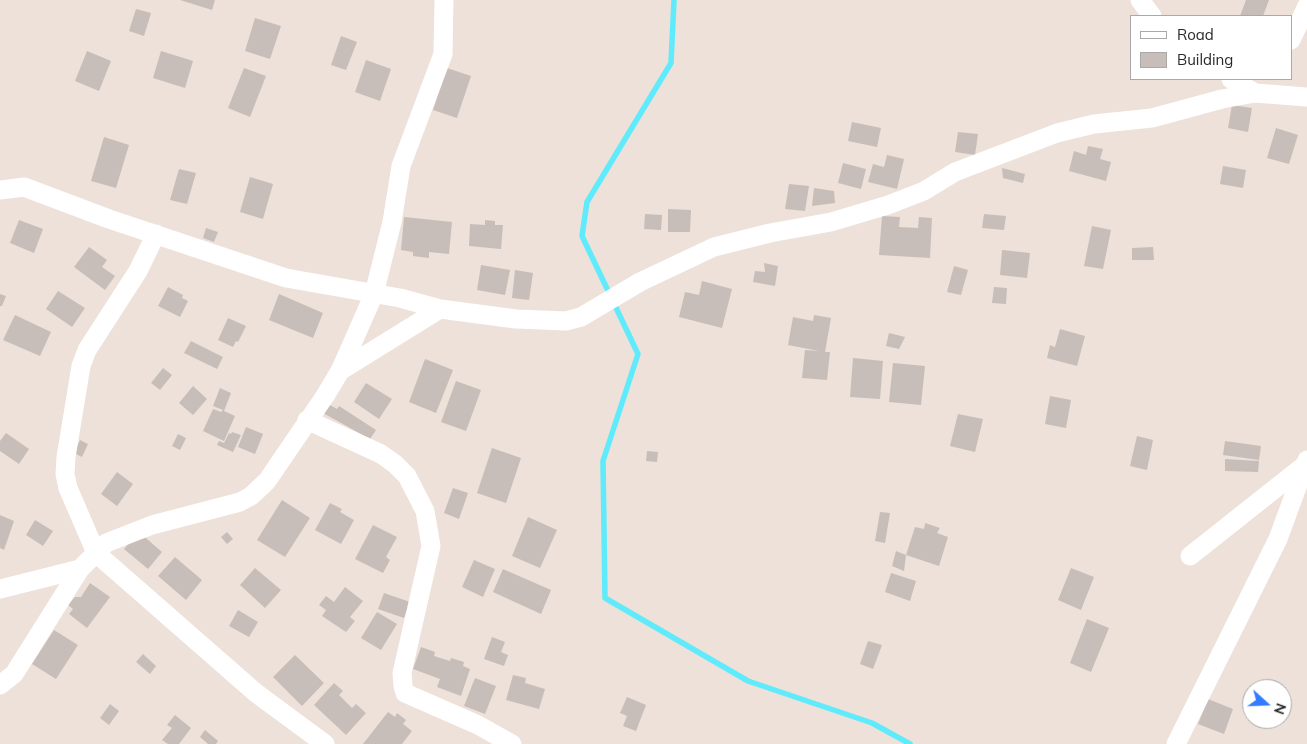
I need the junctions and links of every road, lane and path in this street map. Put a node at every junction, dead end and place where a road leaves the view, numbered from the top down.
1 (444, 0) edge
2 (1140, 0) edge
3 (1307, 6) edge
4 (1151, 15) edge
5 (1292, 38) edge
6 (1234, 80) edge
7 (1264, 89) edge
8 (1307, 97) edge
9 (0, 190) edge
10 (156, 234) junction
11 (374, 294) junction
12 (440, 309) junction
13 (340, 371) junction
14 (308, 420) junction
15 (1306, 463) edge
16 (96, 553) junction
17 (1190, 556) dead end
18 (80, 570) junction
19 (0, 589) edge
20 (0, 685) edge
21 (325, 744) edge
22 (512, 744) edge
23 (1176, 744) edge

1 - 11 street
2 - 4 street
3 - 5 street
6 - 7 street
7 - 8 street
7 - 12 street
9 - 10 street
10 - 11 street
10 - 16 street
11 - 12 street
11 - 13 street
12 - 13 street
13 - 14 street
14 - 16 street
14 - 22 street
15 - 17 street
15 - 23 street
16 - 18 street
16 - 21 street
18 - 19 street
18 - 20 street

